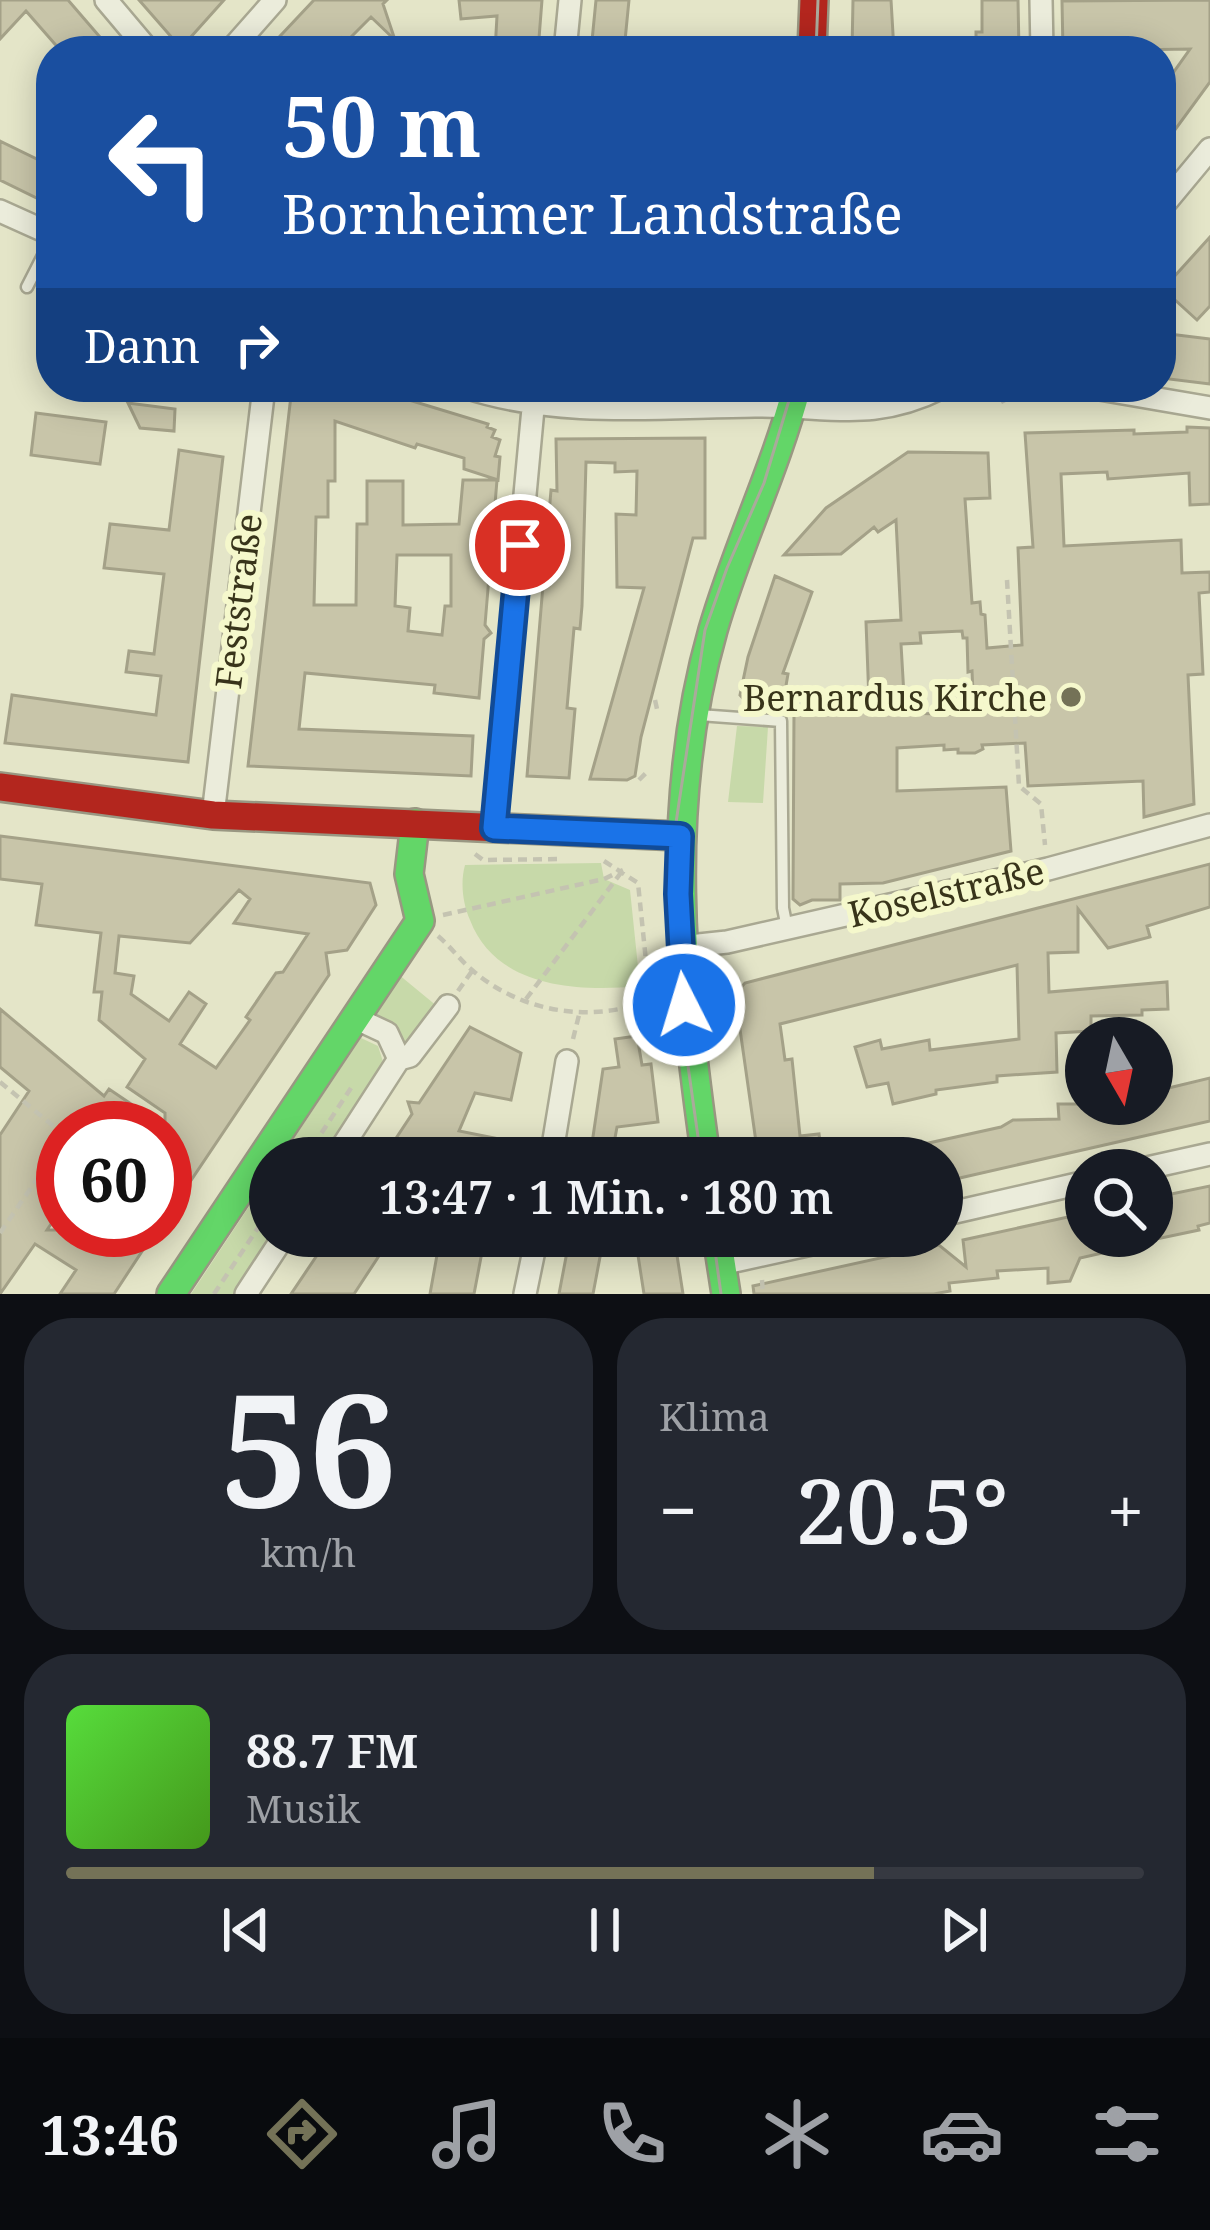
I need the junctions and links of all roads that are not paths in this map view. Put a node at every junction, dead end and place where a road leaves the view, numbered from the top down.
1 (106, 0) edge
2 (275, 0) edge
3 (570, 0) edge
4 (814, 0) edge
5 (1041, 0) edge
6 (136, 36) edge
7 (248, 36) edge
8 (567, 36) edge
9 (813, 36) edge
10 (1042, 36) edge
11 (1210, 149) edge
12 (1176, 190) edge
13 (0, 211) edge
14 (36, 229) edge
15 (36, 268) edge
16 (27, 287) dead end
17 (262, 402) edge
18 (533, 402) edge
19 (803, 402) edge
20 (819, 402) edge
21 (909, 402) edge
22 (1175, 402) edge
23 (1210, 408) edge
24 (696, 715) junction
25 (0, 788) edge
26 (213, 815) junction
27 (415, 823) junction
28 (1210, 825) edge
29 (494, 828) junction
30 (680, 836) junction
31 (787, 928) junction
32 (680, 947) junction
33 (448, 1006) dead end
34 (357, 1019) junction
35 (399, 1059) junction
36 (567, 1061) dead end
37 (349, 1137) edge
38 (554, 1137) edge
39 (703, 1137) edge
40 (721, 1137) edge
41 (1210, 1154) edge
42 (1173, 1162) edge
43 (1065, 1187) edge
44 (963, 1209) edge
45 (270, 1257) edge
46 (533, 1257) edge
47 (721, 1257) edge
48 (172, 1294) edge
49 (246, 1294) edge
50 (525, 1294) edge
51 (726, 1294) edge

1 - 6 street
2 - 7 street
3 - 8 street
4 - 9 street
5 - 10 street
11 - 12 street
13 - 14 street
15 - 16 lane
17 - 26 street, Feststraße
18 - 29 street
19 - 24 street
20 - 21 street
22 - 23 street
24 - 30 street
24 - 31 lane
25 - 26 street
26 - 27 street
27 - 29 street
27 - 34 street
28 - 31 street, Koselstraße
29 - 30 street
30 - 32 street
31 - 32 street, Koselstraße
32 - 39 street
32 - 40 street
33 - 35 street
34 - 35 street
34 - 48 street
35 - 37 street
36 - 38 street
41 - 42 street
43 - 44 street
45 - 49 street
46 - 50 street
47 - 51 street

